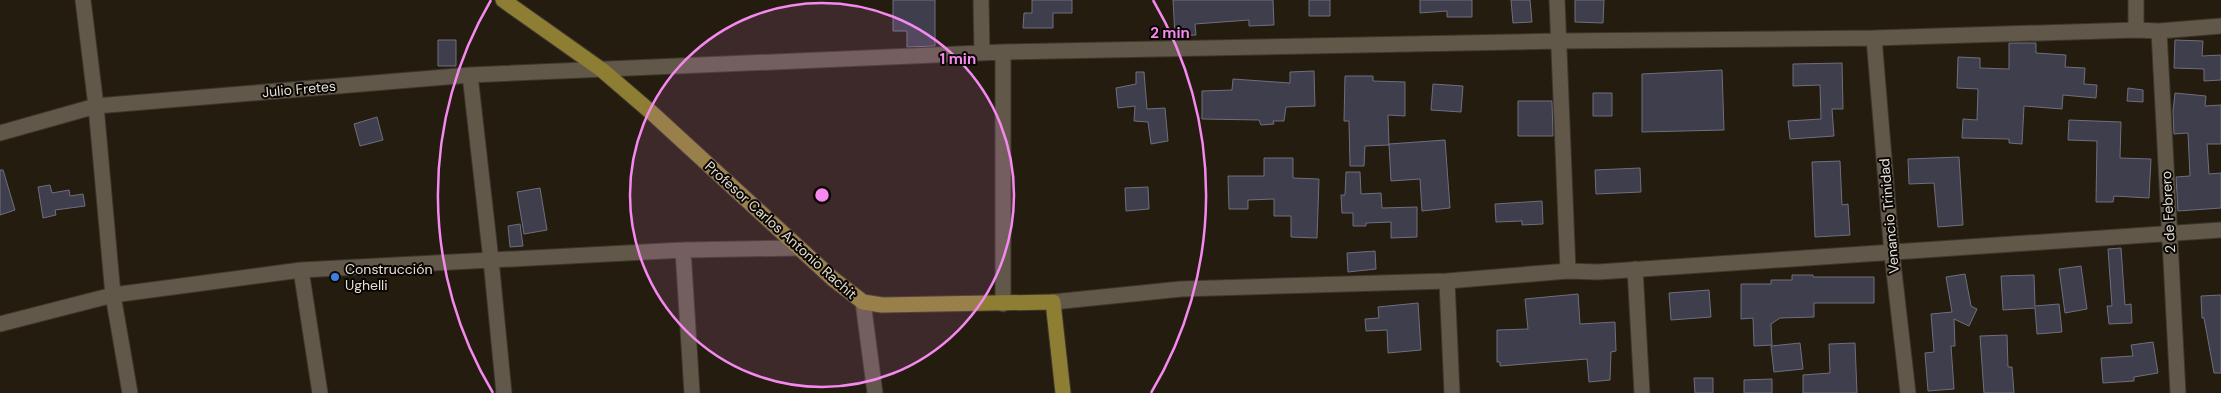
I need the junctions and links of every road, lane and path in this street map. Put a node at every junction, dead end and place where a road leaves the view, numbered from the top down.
1 (83, 0) edge
2 (503, 0) edge
3 (981, 0) edge
4 (1557, 0) edge
5 (2136, 0) edge
6 (2221, 26) edge
7 (2136, 30) junction
8 (2159, 31) junction
9 (1874, 38) junction
10 (1559, 41) junction
11 (1002, 52) junction
12 (982, 53) junction
13 (602, 70) junction
14 (470, 75) junction
15 (96, 106) junction
16 (0, 133) edge
17 (2221, 230) edge
18 (2169, 232) junction
19 (798, 248) junction
20 (682, 250) junction
21 (1892, 254) junction
22 (491, 260) junction
23 (1635, 269) junction
24 (300, 270) junction
25 (1568, 272) junction
26 (1447, 281) junction
27 (113, 295) junction
28 (863, 302) junction
29 (1053, 302) junction
30 (1004, 304) junction
31 (0, 324) edge
32 (130, 393) edge
33 (320, 393) edge
34 (504, 393) edge
35 (692, 393) edge
36 (875, 393) edge
37 (1063, 393) edge
38 (1452, 393) edge
39 (1642, 393) edge
40 (1908, 393) edge
41 (2178, 393) edge

1 - 15 street
2 - 13 main road, Profesor Carlos Antonio Rachit
3 - 12 street
4 - 10 street
5 - 7 street
6 - 8 street, Julio Fretes
7 - 8 street, Julio Fretes
7 - 9 street, Julio Fretes
8 - 18 street, 2 de Febrero
9 - 10 street, Julio Fretes
9 - 21 street, Venancio Trinidad
10 - 11 street, Julio Fretes
10 - 25 street
11 - 12 street, Julio Fretes
11 - 30 street
12 - 13 street, Julio Fretes
13 - 14 street, Julio Fretes
13 - 19 main road, Profesor Carlos Antonio Rachit
14 - 15 street, Julio Fretes
14 - 22 street
15 - 16 street, Julio Fretes
15 - 27 street
17 - 18 street
18 - 21 street
18 - 41 street, 2 de Febrero
19 - 20 street
19 - 28 main road, Profesor Carlos Antonio Rachit
20 - 22 street
20 - 35 street
21 - 23 street
21 - 40 street, Venancio Trinidad
22 - 24 street
22 - 34 street
23 - 25 street
23 - 39 street
24 - 27 street
24 - 33 street
25 - 26 street
26 - 29 street
26 - 38 street
27 - 31 street
27 - 32 street
28 - 30 main road, Profesor Carlos Antonio Rachit
28 - 36 street
29 - 30 main road, Profesor Carlos Antonio Rachit
29 - 37 main road

